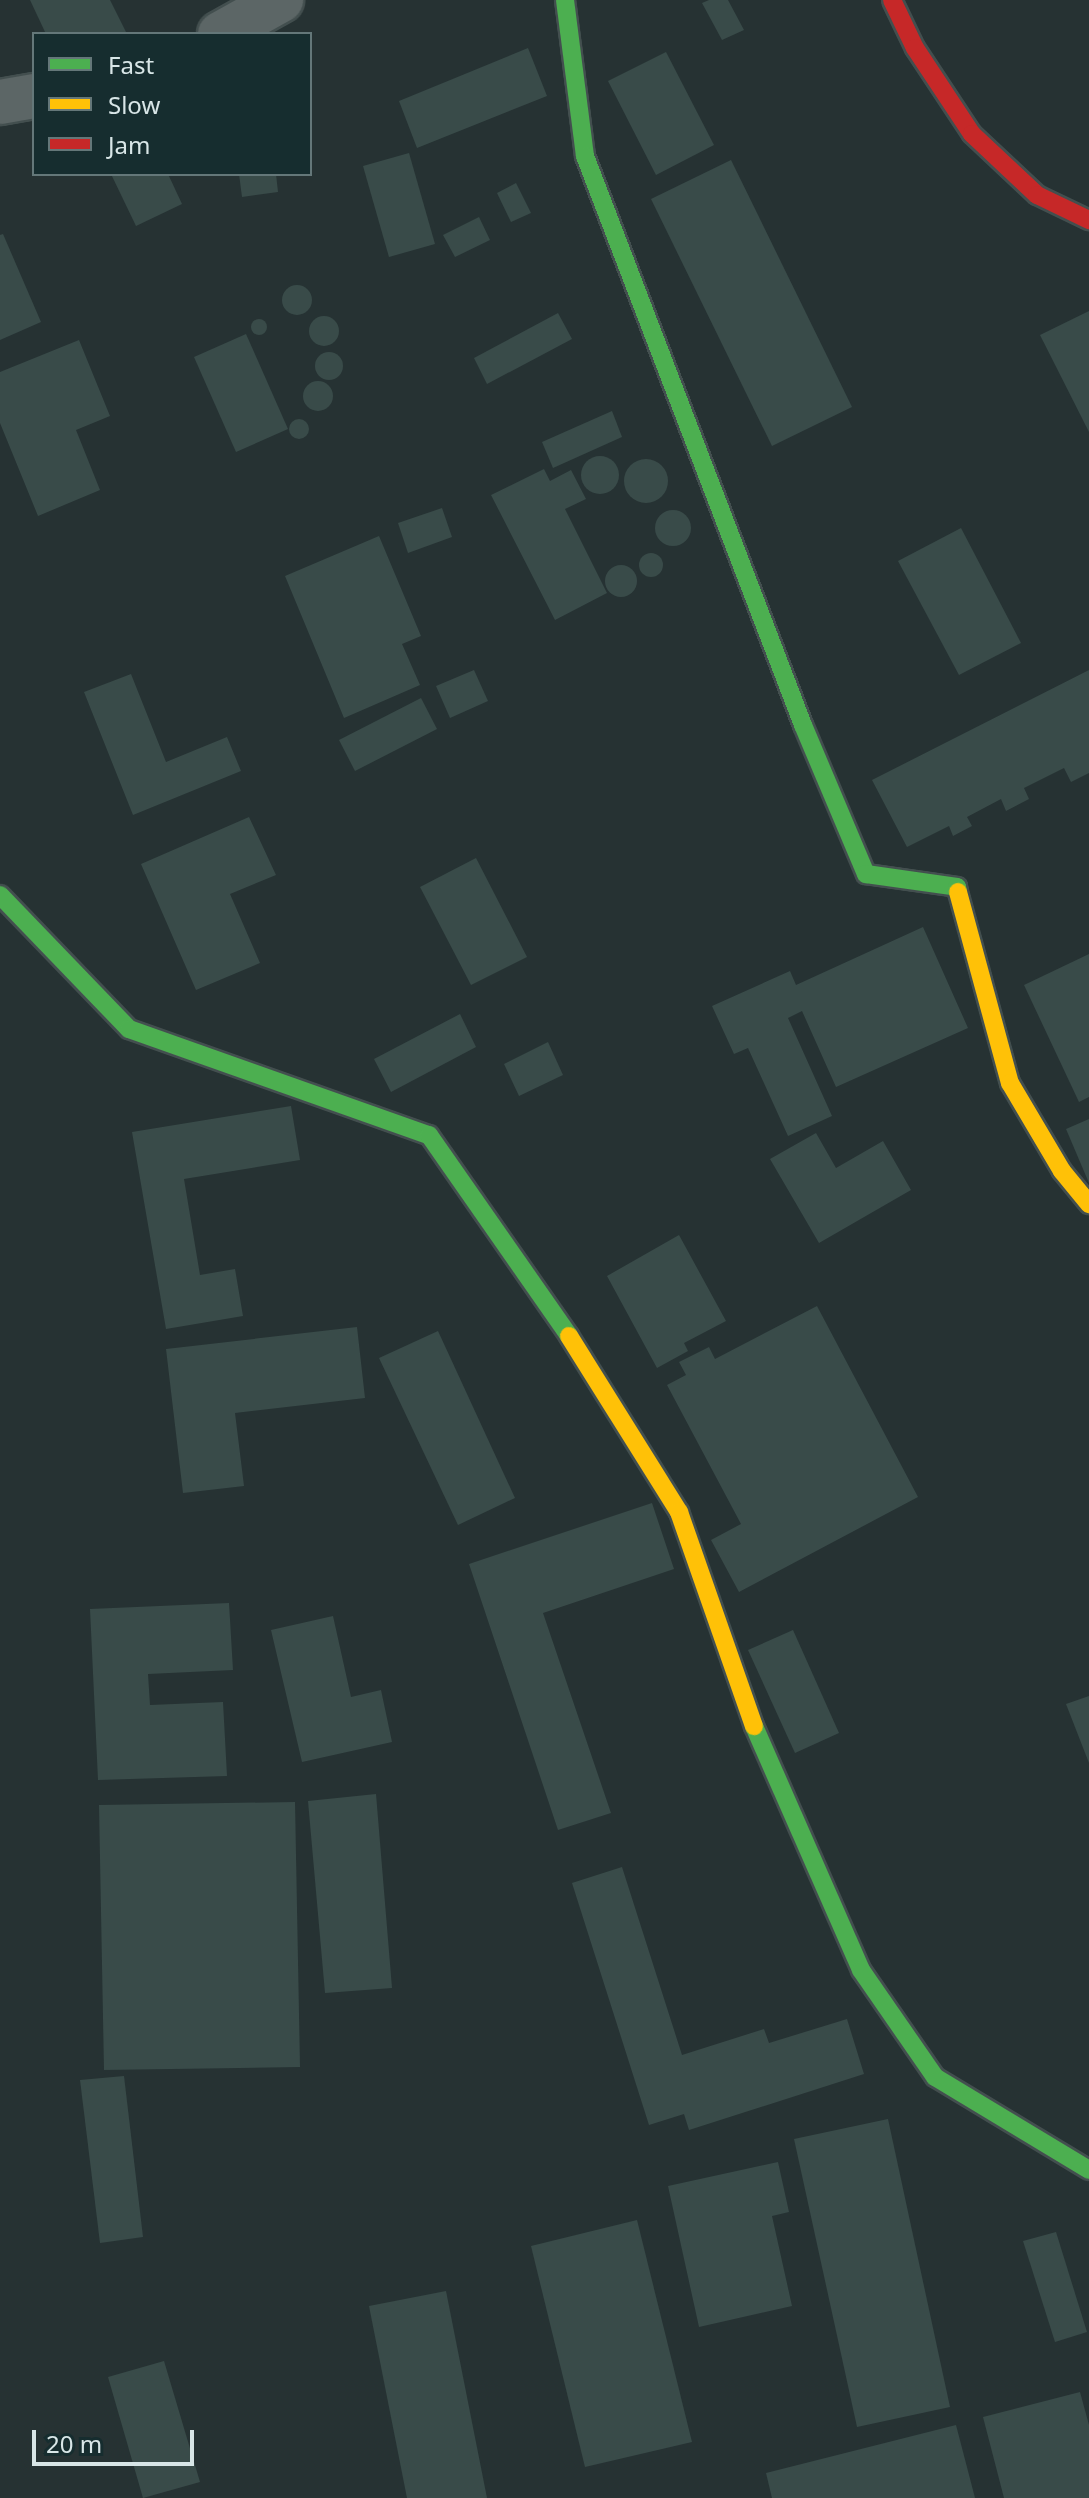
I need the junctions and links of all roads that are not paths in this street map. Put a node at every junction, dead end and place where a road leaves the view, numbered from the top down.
1 (281, 0) edge
2 (565, 0) edge
3 (892, 0) edge
4 (224, 32) edge
5 (32, 96) edge
6 (0, 102) edge
7 (1089, 220) edge
8 (0, 895) edge
9 (1089, 1204) edge
10 (1089, 2170) edge

1 - 4 street
2 - 9 street
3 - 7 street
5 - 6 street
8 - 10 street

